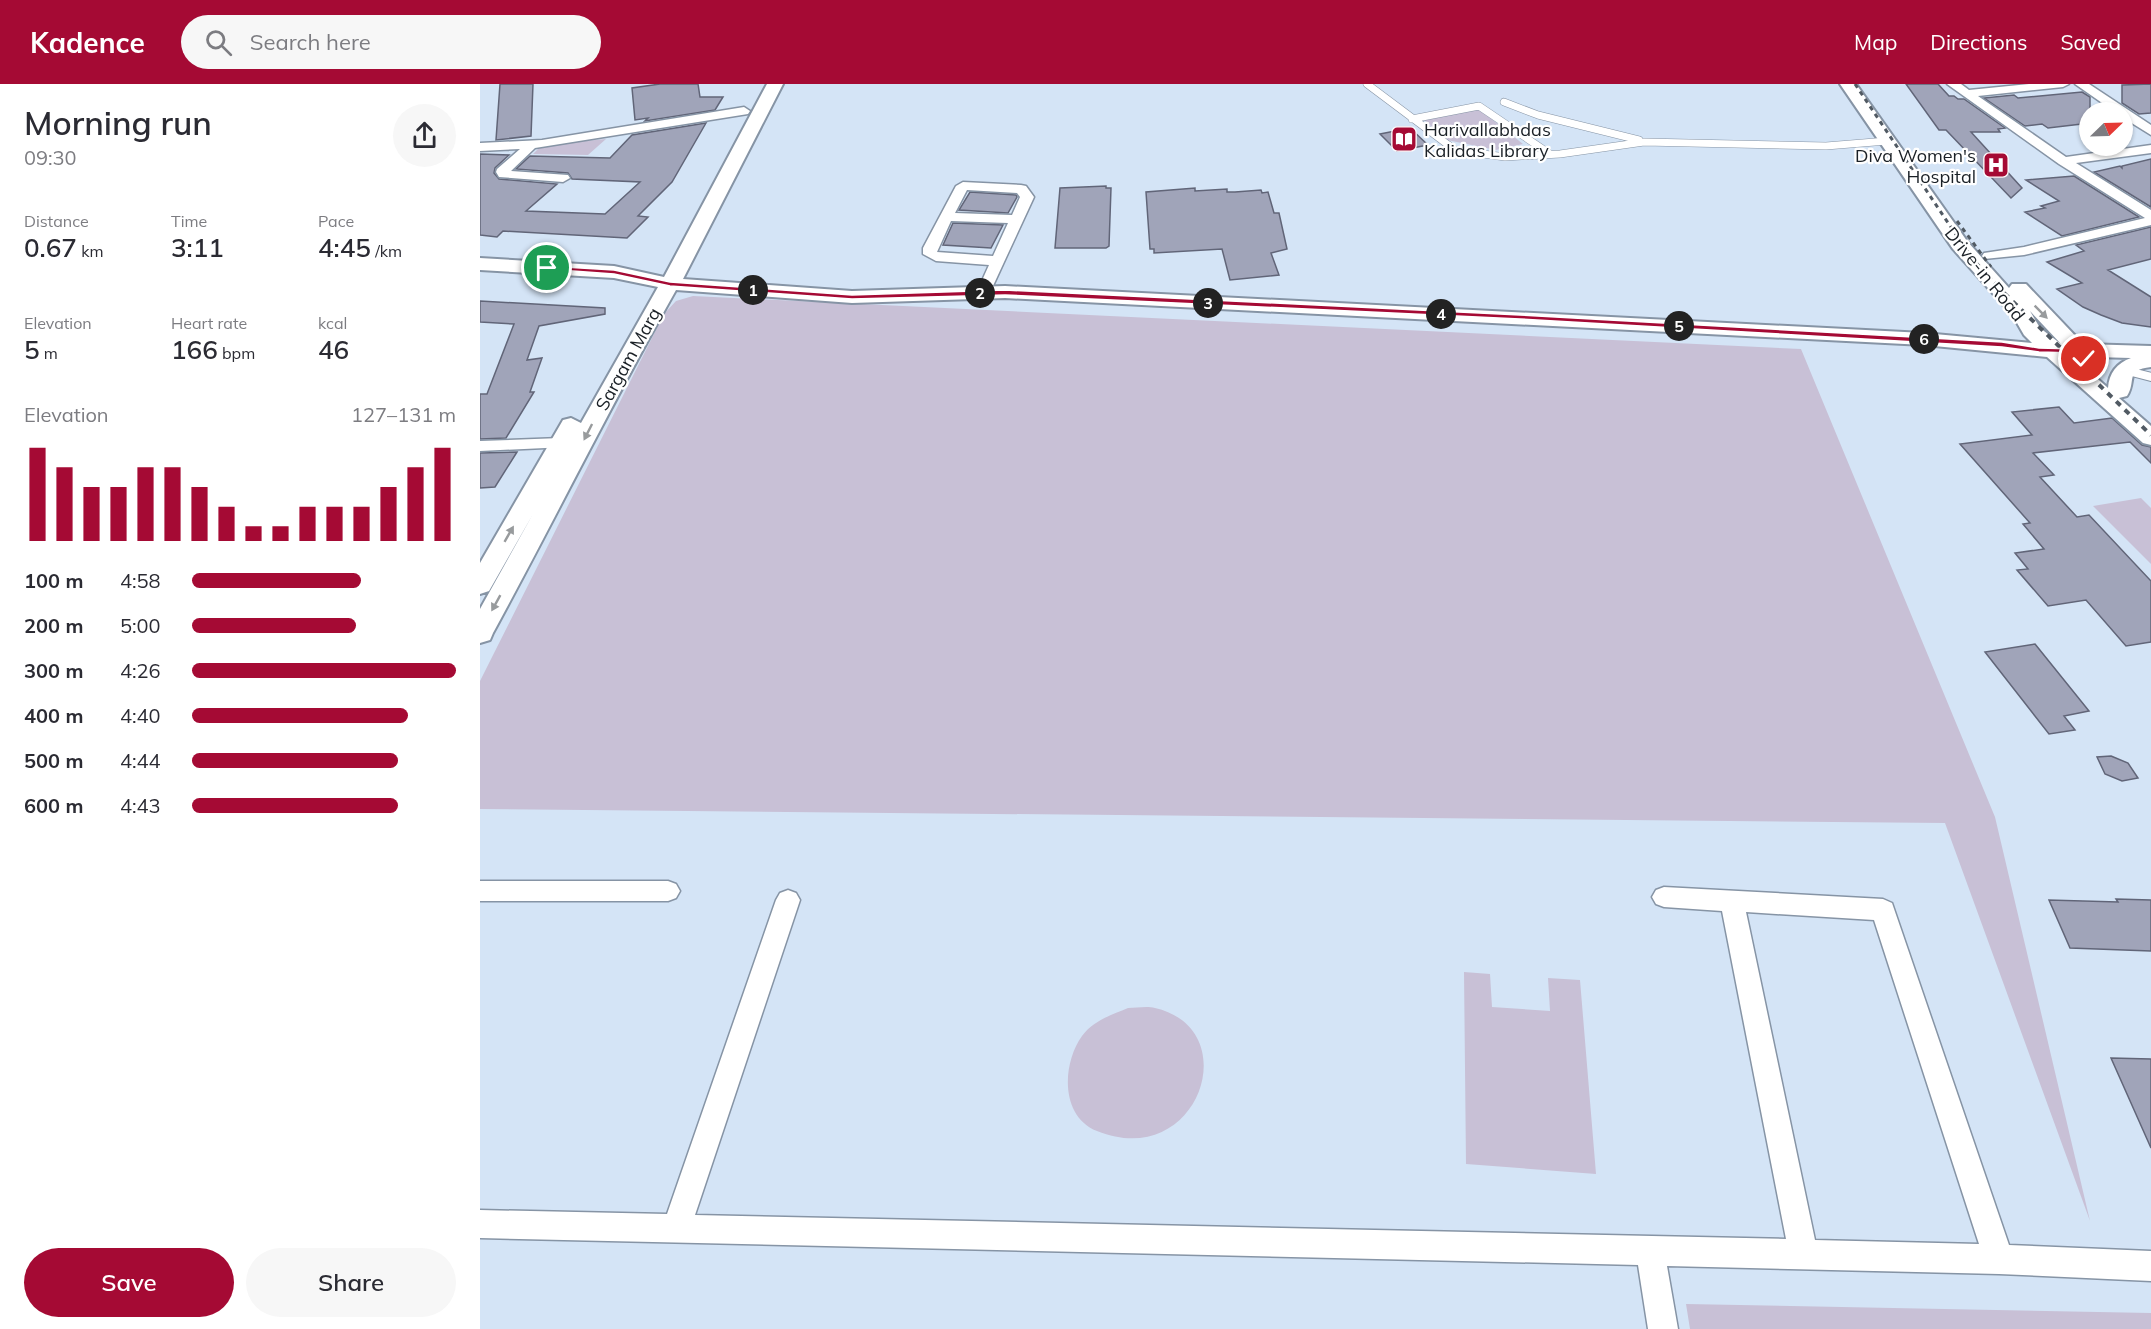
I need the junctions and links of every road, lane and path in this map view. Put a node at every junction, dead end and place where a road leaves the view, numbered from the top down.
1 (760, 84) edge
2 (775, 84) edge
3 (1367, 84) edge
4 (1848, 84) edge
5 (1864, 84) edge
6 (1953, 84) edge
7 (2063, 84) edge
8 (2107, 84) edge
9 (2084, 86) edge
10 (1967, 94) junction
11 (1504, 102) dead end
12 (744, 111) junction
13 (1412, 119) junction
14 (2151, 131) edge
15 (1887, 141) junction
16 (1644, 142) junction
17 (531, 145) junction
18 (480, 147) edge
19 (2151, 149) edge
20 (1550, 154) junction
21 (2064, 161) junction
22 (563, 178) dead end
23 (2151, 216) edge
24 (946, 217) junction
25 (1017, 219) junction
26 (2151, 222) edge
27 (1989, 256) junction
28 (480, 257) edge
29 (998, 261) junction
30 (480, 264) edge
31 (665, 275) junction
32 (987, 285) junction
33 (1109, 294) junction
34 (2151, 342) edge
35 (2057, 344) junction
36 (2151, 352) edge
37 (2151, 361) edge
38 (2151, 377) edge
39 (2121, 380) junction
40 (2151, 420) edge
41 (2151, 438) edge
42 (561, 443) junction
43 (480, 446) edge
44 (480, 585) edge
45 (480, 633) edge
46 (480, 891) edge
47 (668, 891) dead end
48 (1664, 897) dead end
49 (788, 900) dead end
50 (1732, 901) junction
51 (480, 1224) edge
52 (676, 1228) junction
53 (1650, 1250) junction
54 (1803, 1254) junction
55 (1999, 1259) junction
56 (2151, 1266) edge
57 (1663, 1329) edge

1 - 12 main road, Sargam Marg
2 - 31 main road, Sargam Marg
3 - 13 lane
4 - 15 main road, Drive-in Road
5 - 27 main road, Drive-in Road
6 - 10 street
7 - 10 street
8 - 9 street
9 - 14 street
10 - 21 street
11 - 16 lane
12 - 17 street
12 - 31 main road, Sargam Marg
13 - 20 lane
13 - 20 lane
15 - 16 lane
15 - 35 main road, Drive-in Road
16 - 20 lane
17 - 18 street
17 - 22 street
19 - 21 street
21 - 23 street
24 - 25 street
24 - 25 street
24 - 29 street
25 - 29 street
26 - 27 street
27 -> 35 main road, Drive-in Road
28 - 31 main road
29 - 32 street
30 - 31 main road
31 - 32 main road
31 - 33 main road
31 - 42 main road, Sargam Marg
31 -> 45 main road, Sargam Marg
32 - 33 main road
33 - 35 main road
34 - 35 main road
35 - 36 main road
35 - 39 main road, Drive-in Road
35 - 41 main road, Drive-in Road
37 - 39 main road
38 - 39 lane
39 - 40 main road, Drive-in Road
42 - 43 street
44 -> 42 main road, Sargam Marg
46 - 47 street
48 - 50 street
49 - 52 street
50 - 54 street
50 - 55 street
51 - 52 street
52 - 53 street
53 - 54 street
53 - 57 street
54 - 55 street
55 - 56 street

